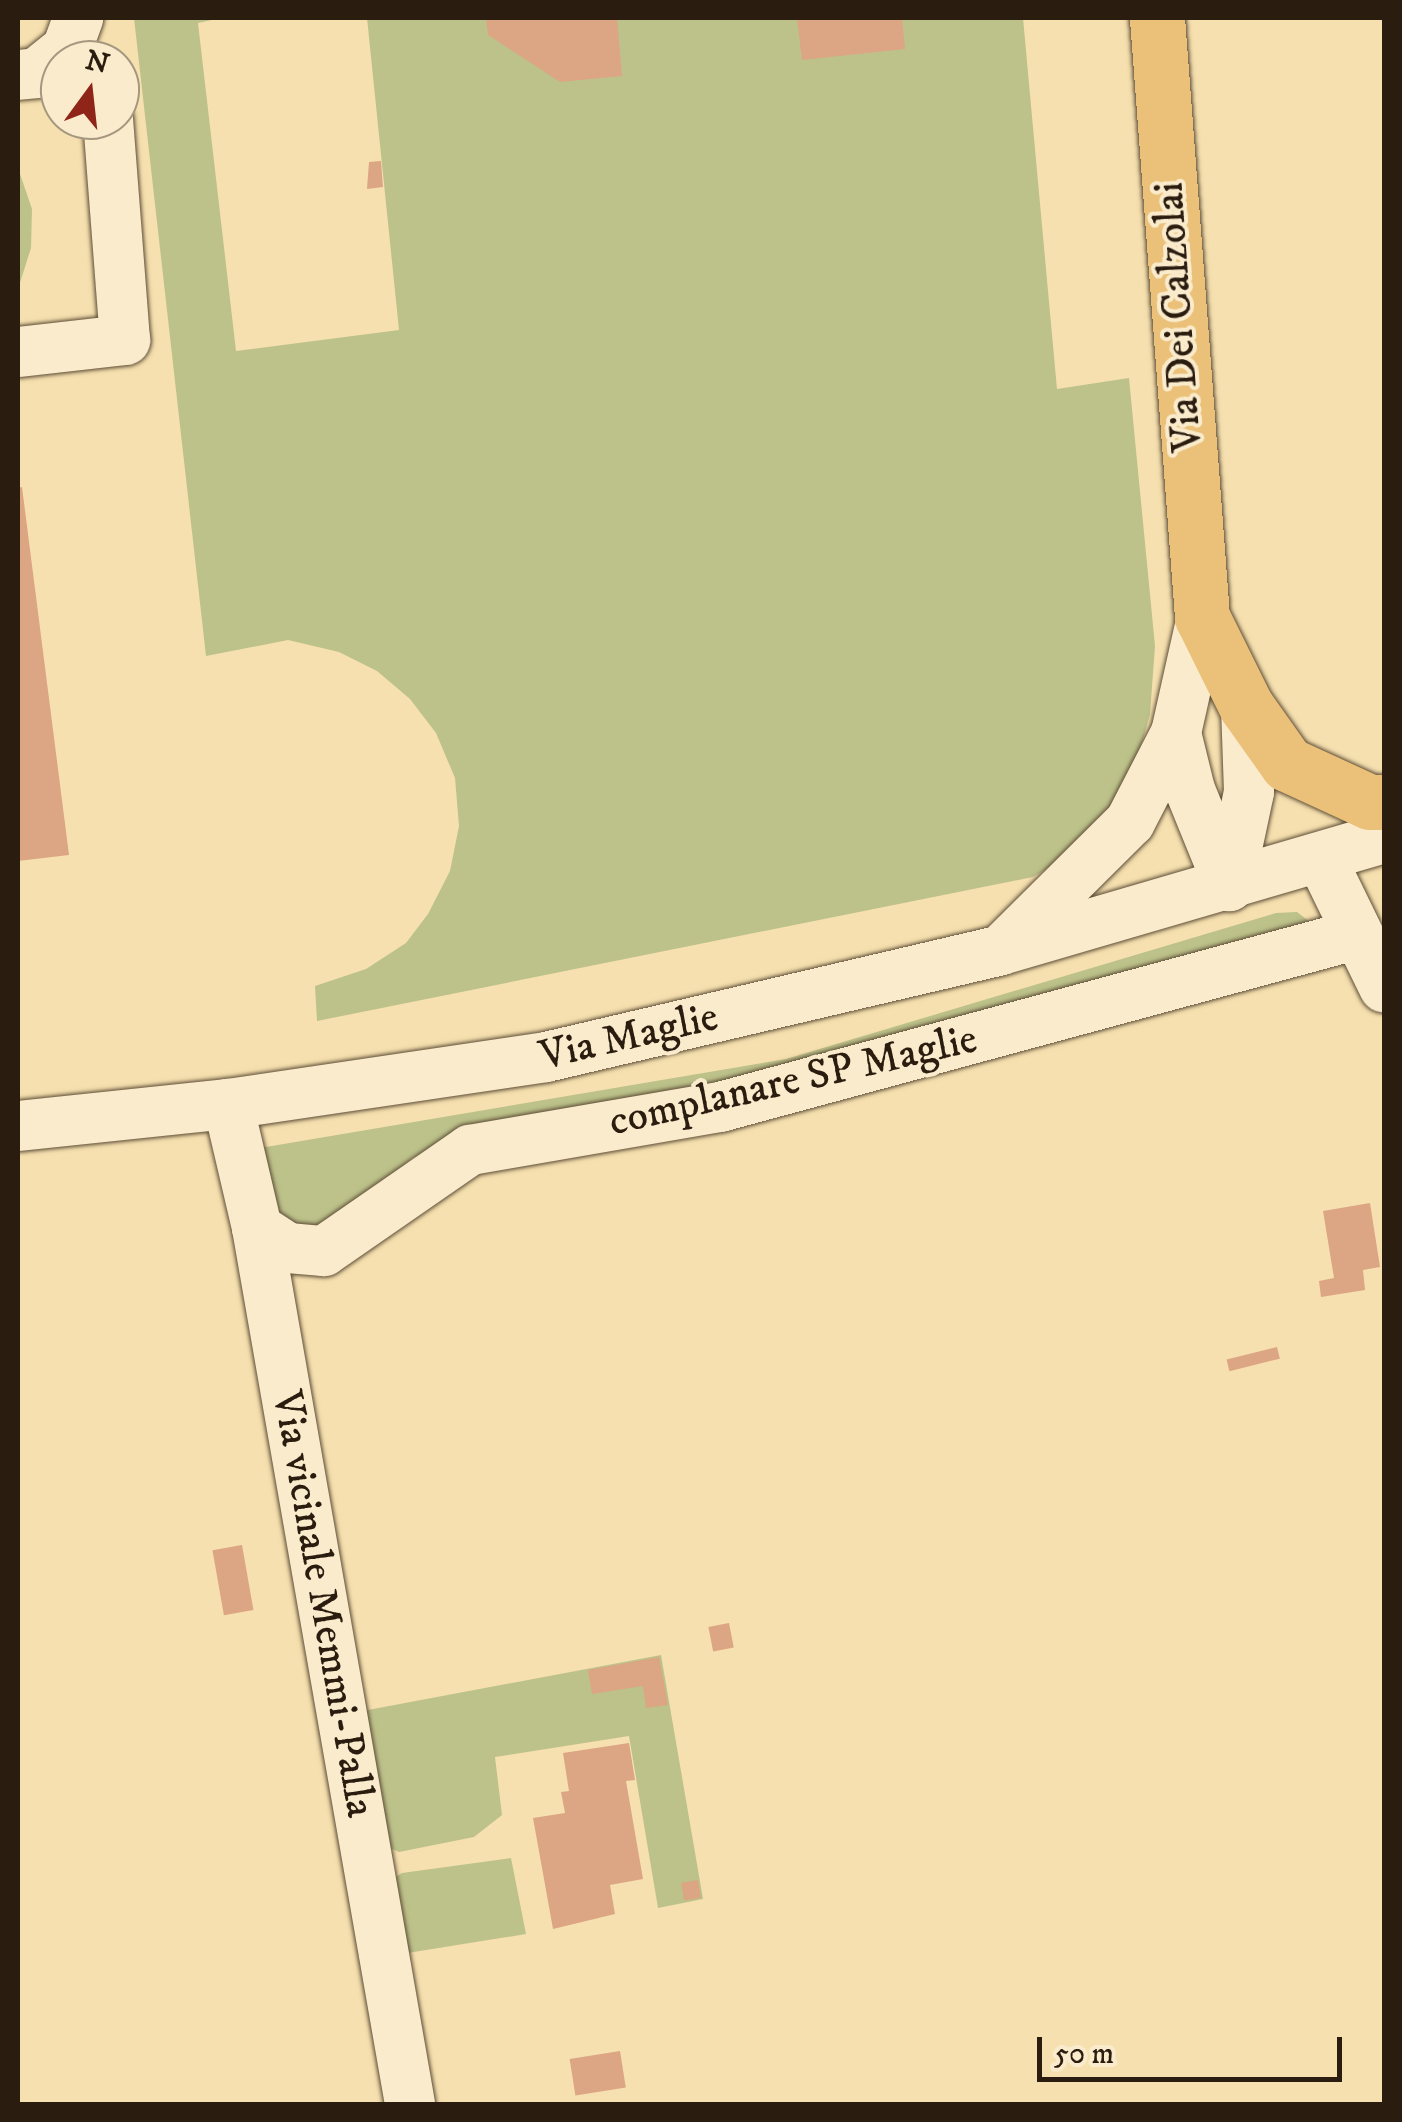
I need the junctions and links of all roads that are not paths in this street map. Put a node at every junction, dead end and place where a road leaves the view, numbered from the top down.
1 (78, 18) edge
2 (1157, 18) edge
3 (18, 75) edge
4 (110, 140) edge
5 (18, 352) edge
6 (1202, 617) junction
7 (1246, 706) junction
8 (1176, 732) junction
9 (1384, 802) edge
10 (1384, 838) edge
11 (1322, 858) junction
12 (1229, 886) junction
13 (1355, 935) junction
14 (1001, 950) junction
15 (1384, 988) edge
16 (228, 1104) junction
17 (18, 1126) edge
18 (258, 1228) junction
19 (410, 2104) edge

1 - 3 street
2 - 6 main road, Via Dei Calzolai
4 - 5 street
6 - 7 main road
6 - 8 street
7 - 9 main road
7 - 12 street
8 - 12 street
8 - 14 street
10 - 11 street, Via Maglie
11 - 12 street, Via Maglie
11 - 13 street
12 - 14 street, Via Maglie
13 - 15 street
13 - 18 street, complanare SP Maglie
14 - 16 street, Via Maglie
16 - 17 street, Via Maglie
16 - 18 street, Via vicinale Memmi-Palla
18 - 19 street, Via vicinale Memmi-Palla

